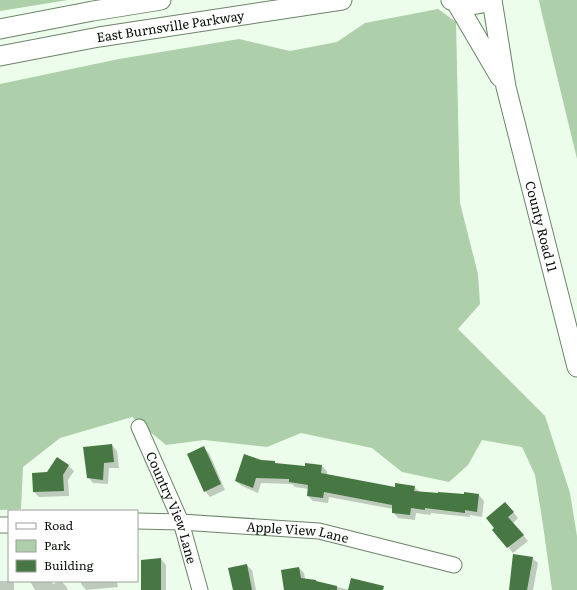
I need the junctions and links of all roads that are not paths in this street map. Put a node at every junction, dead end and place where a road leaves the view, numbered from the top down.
1 (161, 0) edge
2 (342, 0) edge
3 (491, 0) edge
4 (454, 1) edge
5 (0, 29) edge
6 (0, 56) edge
7 (506, 87) junction
8 (577, 367) edge
9 (139, 427) dead end
10 (138, 521) edge
11 (181, 522) junction
12 (454, 565) dead end
13 (200, 590) edge

1 - 5 street
2 - 6 street, East Burnsville Parkway
3 - 4 street
3 - 7 street, County Road 11
4 - 7 street, County Road 11
7 - 8 street, County Road 11
9 - 11 street, Country View Lane
10 - 11 street, Apple View Lane
11 - 12 street, Apple View Lane
11 - 13 street, Country View Lane

